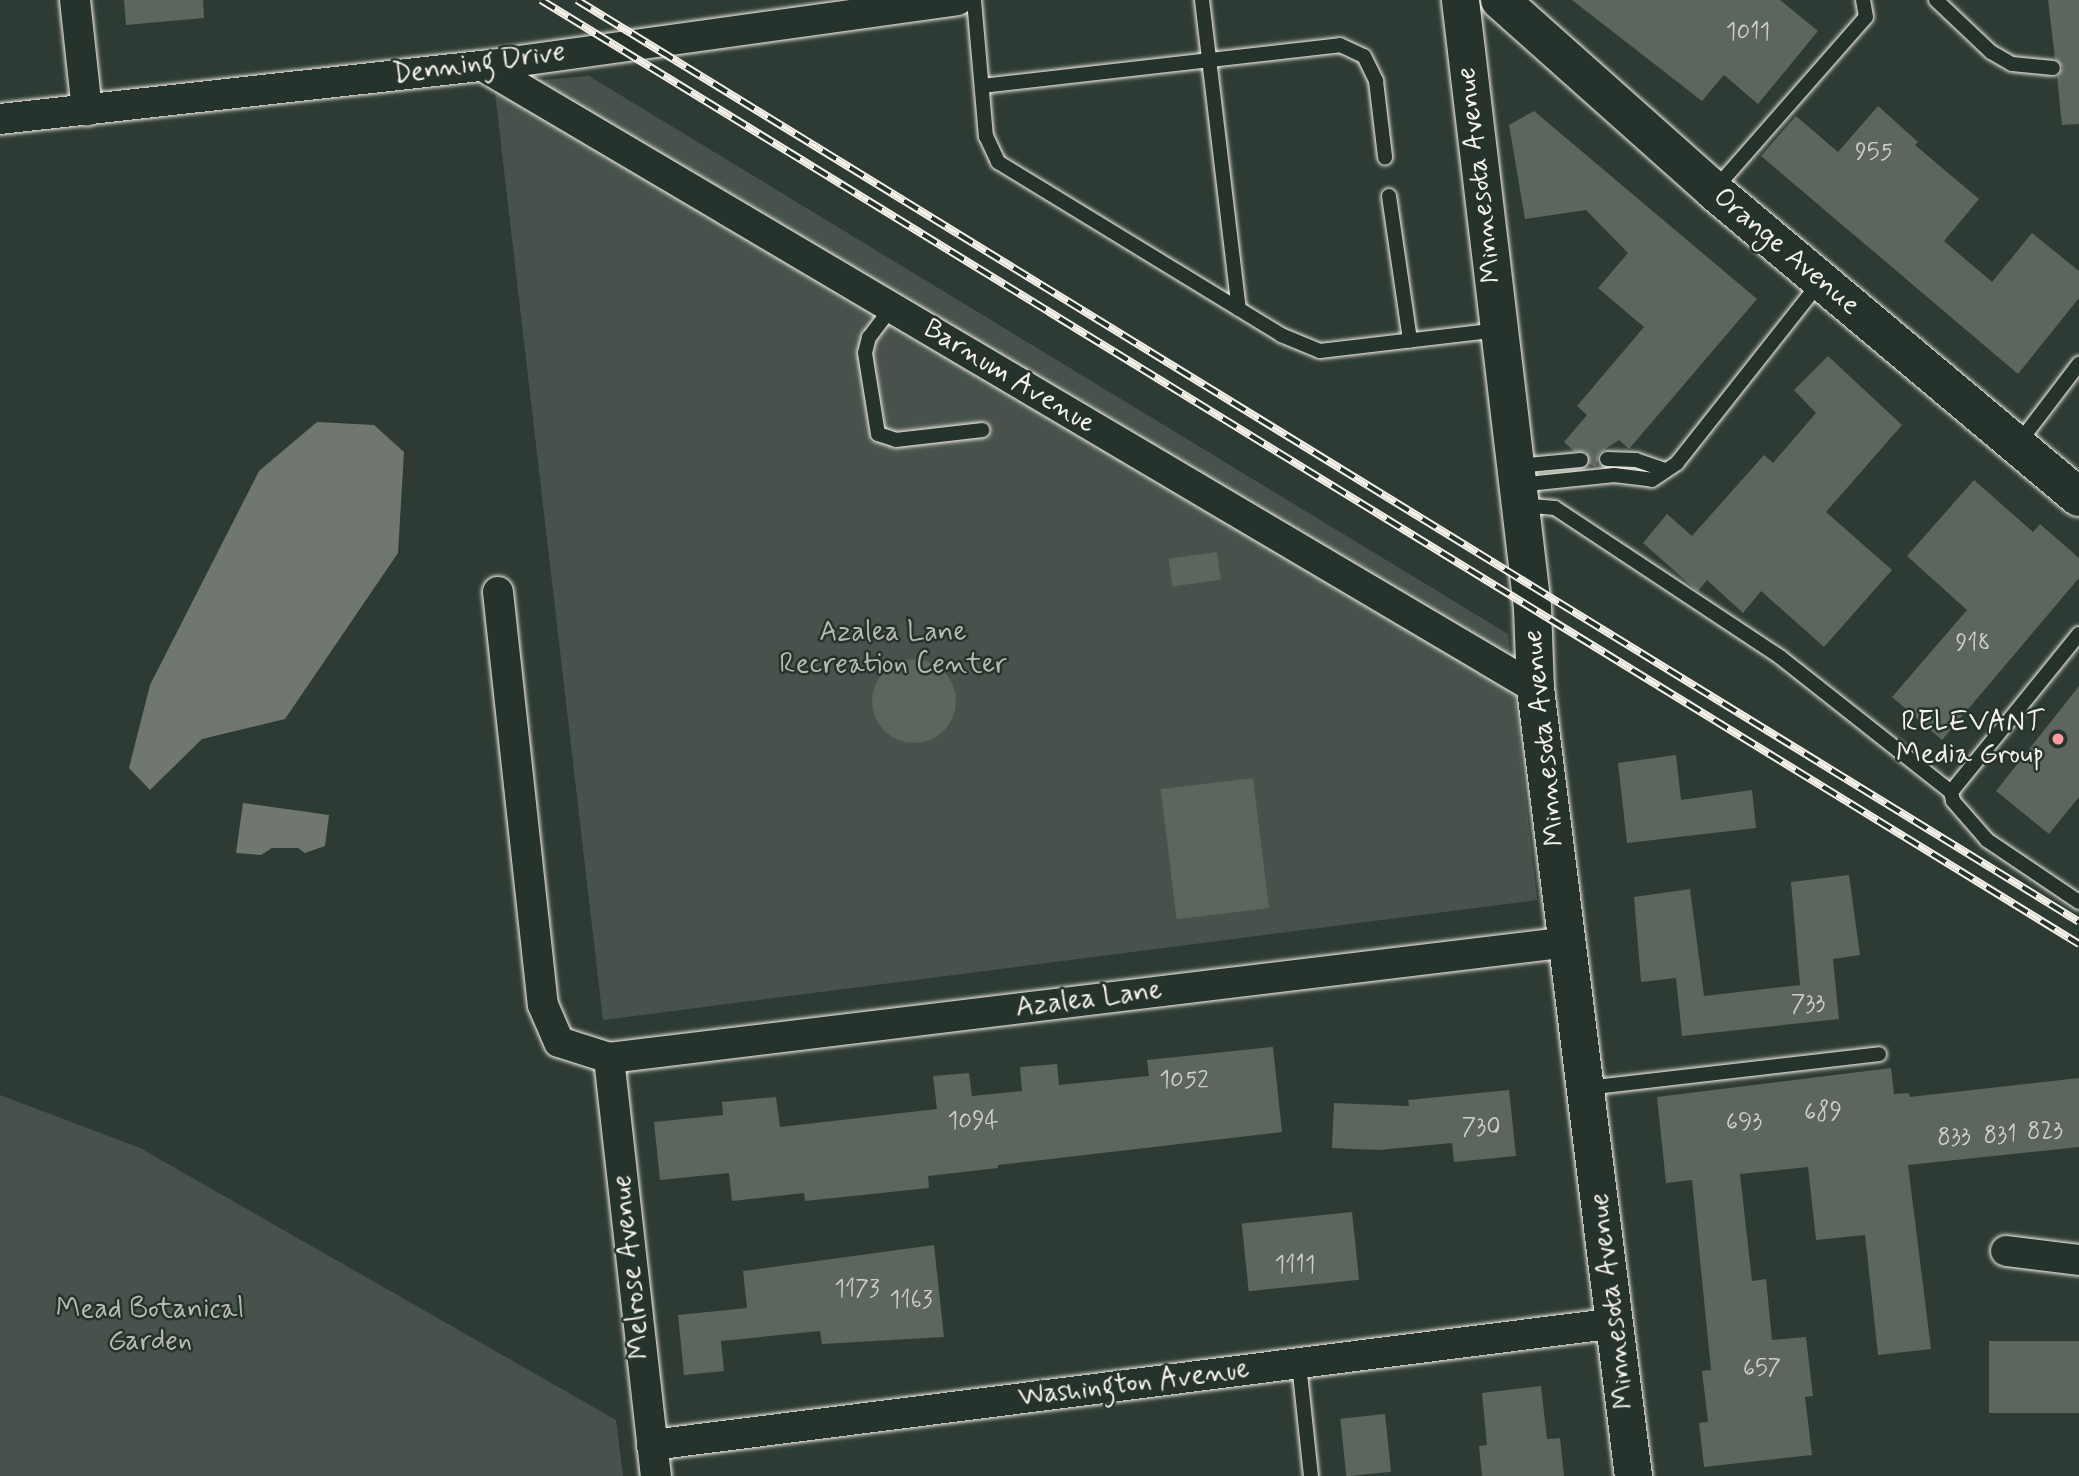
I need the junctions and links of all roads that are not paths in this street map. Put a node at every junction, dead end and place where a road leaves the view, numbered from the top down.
1 (75, 0) edge
2 (761, 0) edge
3 (957, 0) edge
4 (974, 0) edge
5 (1202, 0) edge
6 (1460, 0) edge
7 (1500, 0) edge
8 (1863, 0) edge
9 (1936, 0) edge
10 (798, 20) junction
11 (1209, 61) junction
12 (483, 65) junction
13 (2053, 68) dead end
14 (982, 86) junction
15 (87, 110) junction
16 (0, 119) edge
17 (1385, 157) dead end
18 (1713, 191) junction
19 (1389, 196) dead end
20 (1821, 281) junction
21 (892, 307) junction
22 (1239, 310) junction
23 (1499, 330) junction
24 (1410, 340) junction
25 (2079, 364) edge
26 (982, 430) dead end
27 (2017, 445) junction
28 (1606, 459) dead end
29 (1581, 460) dead end
30 (1665, 470) junction
31 (1517, 485) junction
32 (2079, 497) edge
33 (498, 592) dead end
34 (2079, 634) edge
35 (1535, 688) junction
36 (1951, 792) junction
37 (2079, 902) edge
38 (1569, 942) junction
39 (1879, 1054) dead end
40 (609, 1058) junction
41 (1587, 1088) junction
42 (2006, 1251) dead end
43 (2079, 1260) edge
44 (1616, 1323) junction
45 (1299, 1364) junction
46 (652, 1445) junction
47 (656, 1476) edge
48 (1311, 1476) edge
49 (1633, 1476) edge

1 - 15 street
2 - 10 street
3 - 10 street, Denning Drive
4 - 14 lane
5 - 11 lane
6 - 23 street, Minnesota Avenue
7 - 18 main road, Orange Avenue
8 - 18 lane
9 - 13 lane
10 - 12 street, Denning Drive
11 - 14 lane
11 - 17 lane
11 - 22 lane
12 - 15 street, Denning Drive
12 - 21 street, Barnum Avenue
14 - 22 lane
15 - 16 street, Denning Drive
18 - 20 main road, Orange Avenue
19 - 24 lane
20 - 27 main road, Orange Avenue
20 - 30 lane
21 - 26 lane
21 - 35 street, Barnum Avenue
22 - 24 lane
23 - 24 lane
23 - 31 street, Minnesota Avenue
25 - 27 lane
27 - 32 main road, Orange Avenue
28 - 30 lane
29 - 31 lane
30 - 31 lane
31 - 35 street, Minnesota Avenue
31 - 36 lane
33 - 40 street
34 - 36 lane
35 - 38 street, Minnesota Avenue
36 - 37 lane
38 - 40 street, Azalea Lane
38 - 41 street, Minnesota Avenue
39 - 41 lane
40 - 46 street, Melrose Avenue
41 - 44 street, Minnesota Avenue
42 - 43 street
44 - 45 street, Washington Avenue
44 - 49 street, Minnesota Avenue
45 - 46 street, Washington Avenue
45 - 48 lane
46 - 47 street, Melrose Avenue

